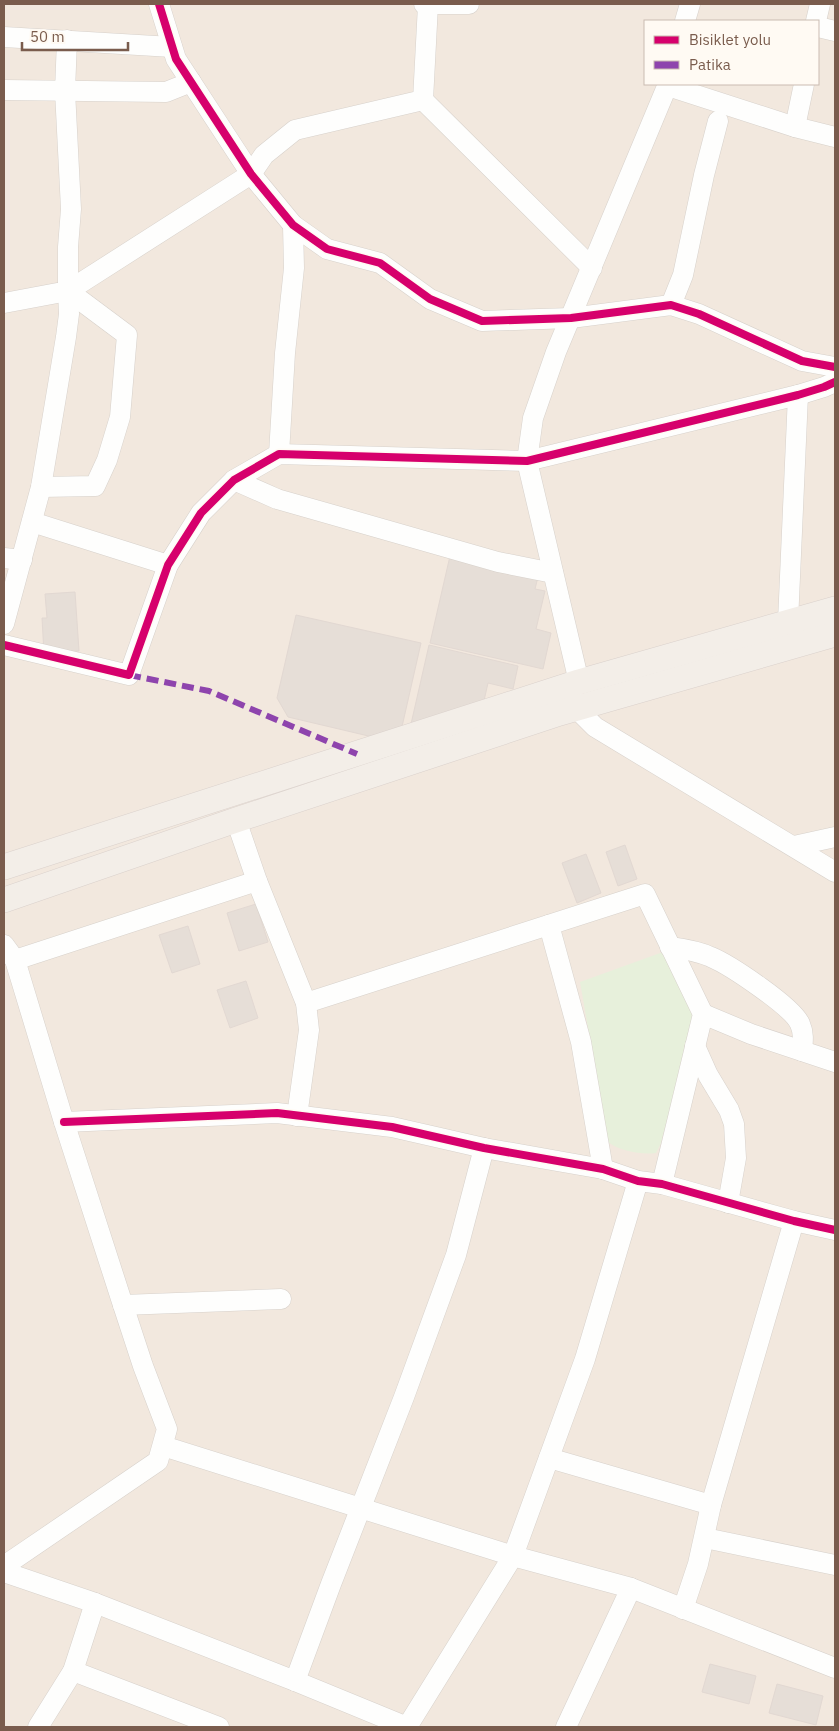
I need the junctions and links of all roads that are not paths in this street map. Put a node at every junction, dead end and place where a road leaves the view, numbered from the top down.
1 (159, 4) edge
2 (426, 4) edge
3 (470, 4) edge
4 (690, 4) edge
5 (820, 4) edge
6 (685, 20) edge
7 (816, 20) edge
8 (819, 28) edge
9 (835, 31) edge
10 (4, 37) edge
11 (67, 40) junction
12 (172, 47) junction
13 (191, 82) junction
14 (668, 85) edge
15 (804, 85) edge
16 (4, 90) edge
17 (65, 91) junction
18 (423, 100) junction
19 (718, 121) dead end
20 (795, 127) junction
21 (835, 137) edge
22 (251, 174) junction
23 (294, 225) junction
24 (592, 268) junction
25 (68, 291) junction
26 (4, 303) edge
27 (671, 305) junction
28 (570, 318) junction
29 (835, 367) edge
30 (835, 382) edge
31 (798, 395) junction
32 (279, 454) junction
33 (527, 461) junction
34 (234, 480) junction
35 (41, 487) junction
36 (32, 522) junction
37 (13, 559) edge
38 (168, 565) junction
39 (553, 573) junction
40 (835, 609) edge
41 (788, 622) junction
42 (4, 624) edge
43 (835, 634) edge
44 (4, 645) edge
45 (573, 683) junction
46 (576, 708) junction
47 (236, 820) junction
48 (835, 837) edge
49 (794, 846) junction
50 (4, 867) edge
51 (835, 872) edge
52 (257, 881) junction
53 (4, 900) edge
54 (549, 925) junction
55 (670, 947) junction
56 (9, 953) edge
57 (306, 1003) junction
58 (703, 1014) junction
59 (695, 1046) junction
60 (802, 1051) junction
61 (835, 1062) edge
62 (297, 1116) junction
63 (64, 1122) junction
64 (484, 1148) junction
65 (602, 1169) junction
66 (638, 1181) junction
67 (662, 1184) junction
68 (728, 1203) junction
69 (794, 1221) junction
70 (835, 1230) edge
71 (281, 1299) dead end
72 (123, 1305) junction
73 (163, 1446) junction
74 (549, 1458) junction
75 (711, 1505) junction
76 (360, 1509) junction
77 (705, 1538) junction
78 (513, 1556) junction
79 (835, 1565) edge
80 (4, 1566) edge
81 (4, 1572) edge
82 (631, 1588) junction
83 (95, 1603) junction
84 (683, 1609) junction
85 (835, 1668) edge
86 (73, 1671) junction
87 (295, 1681) junction
88 (38, 1727) edge
89 (219, 1727) edge
90 (407, 1727) edge
91 (566, 1727) edge

1 - 12 street
2 - 3 street
2 - 18 street
4 - 6 street
5 - 7 street
8 - 9 street
10 - 11 street
11 - 12 street
11 - 17 street
12 - 13 street
13 - 17 street
13 - 22 street
14 - 20 street
14 - 24 street
15 - 20 street
16 - 17 street
17 - 25 street
18 - 22 street
18 - 24 street
19 - 27 street
20 - 21 street
22 - 23 street
22 - 25 street
23 - 28 street
23 - 32 street
24 - 28 street
25 - 26 street
25 - 35 street
25 - 35 street
27 - 28 street
27 - 29 street
28 - 33 street
30 - 31 street
31 - 33 street
31 - 41 street
32 - 33 street
32 - 34 street
33 - 39 street
34 - 38 street
34 - 39 street
35 - 36 street
36 - 37 street
36 - 38 street
37 - 42 street
38 - 44 street
39 - 45 street
40 - 41 main road
41 - 45 main road
43 - 46 main road
45 - 46 street
45 - 50 main road
46 - 47 main road
46 - 49 street
47 - 52 street
47 - 53 main road
48 - 49 street
49 - 51 street
52 - 56 street
52 - 57 street
54 - 55 street
54 - 57 street
54 - 65 street
55 - 58 street
55 - 60 street
56 - 63 street
57 - 62 street
58 - 59 street
58 - 60 street
59 - 67 street
59 - 68 street
60 - 61 street
62 - 63 street
62 - 64 street
63 - 72 street
64 - 65 street
64 - 76 street
65 - 66 street
66 - 67 street
66 - 74 street
67 - 68 street
68 - 69 street
69 - 70 street
69 - 75 street
71 - 72 street
72 - 73 street
73 - 76 street
73 - 80 street
74 - 75 street
74 - 78 street
75 - 77 street
76 - 78 street
76 - 87 street
77 - 79 street
77 - 84 street
78 - 82 street
78 - 90 street
81 - 83 street
82 - 84 street
82 - 91 street
83 - 86 street
83 - 87 street
84 - 85 street
86 - 88 street
86 - 89 street
87 - 90 street

